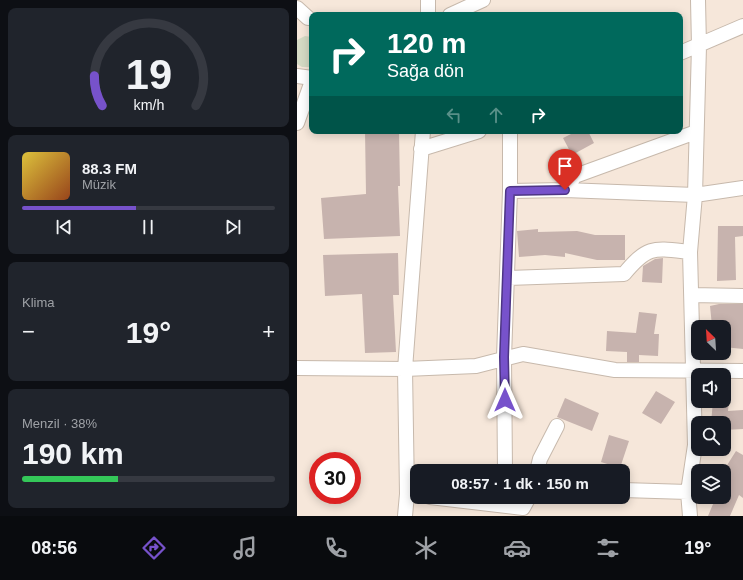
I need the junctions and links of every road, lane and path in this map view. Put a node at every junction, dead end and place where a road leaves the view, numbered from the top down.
1 (428, 0) edge
2 (483, 0) edge
3 (698, 0) edge
4 (297, 8) edge
5 (428, 12) edge
6 (456, 12) edge
7 (306, 19) edge
8 (743, 26) edge
9 (699, 46) junction
10 (683, 52) edge
11 (297, 76) edge
12 (309, 78) edge
13 (309, 89) edge
14 (297, 123) edge
15 (696, 132) junction
16 (423, 134) edge
17 (469, 134) edge
18 (510, 134) edge
19 (421, 149) junction
20 (743, 188) edge
21 (565, 190) junction
22 (510, 191) junction
23 (695, 195) junction
24 (690, 252) junction
25 (507, 278) junction
26 (692, 295) junction
27 (743, 296) edge
28 (504, 357) junction
29 (297, 368) edge
30 (692, 368) edge
31 (405, 369) junction
32 (691, 370) edge
33 (731, 371) edge
34 (743, 371) edge
35 (694, 408) edge
36 (557, 426) dead end
37 (410, 464) edge
38 (505, 464) edge
39 (539, 464) edge
40 (630, 490) edge
41 (688, 492) junction
42 (410, 501) edge
43 (511, 504) edge
44 (525, 504) edge
45 (405, 516) edge
46 (690, 516) edge

1 - 5 street
2 - 6 street
3 - 9 street
4 - 7 street
8 - 9 street
9 - 10 street
9 - 15 street
11 - 12 street
13 - 14 street
15 - 21 street
15 - 23 street
16 - 19 street
17 - 19 street
18 - 22 street
19 - 31 street
20 - 23 street
21 - 22 street
21 - 23 street
22 - 25 street
23 - 24 street
24 - 25 street
24 - 26 street
25 - 28 street
26 - 27 street
26 - 30 street
28 - 31 street
28 - 32 street
28 - 38 street
29 - 31 street
31 - 37 street
33 - 34 street
35 - 41 street
36 - 39 street
40 - 41 street
41 - 46 street
42 - 45 street
43 - 44 street

